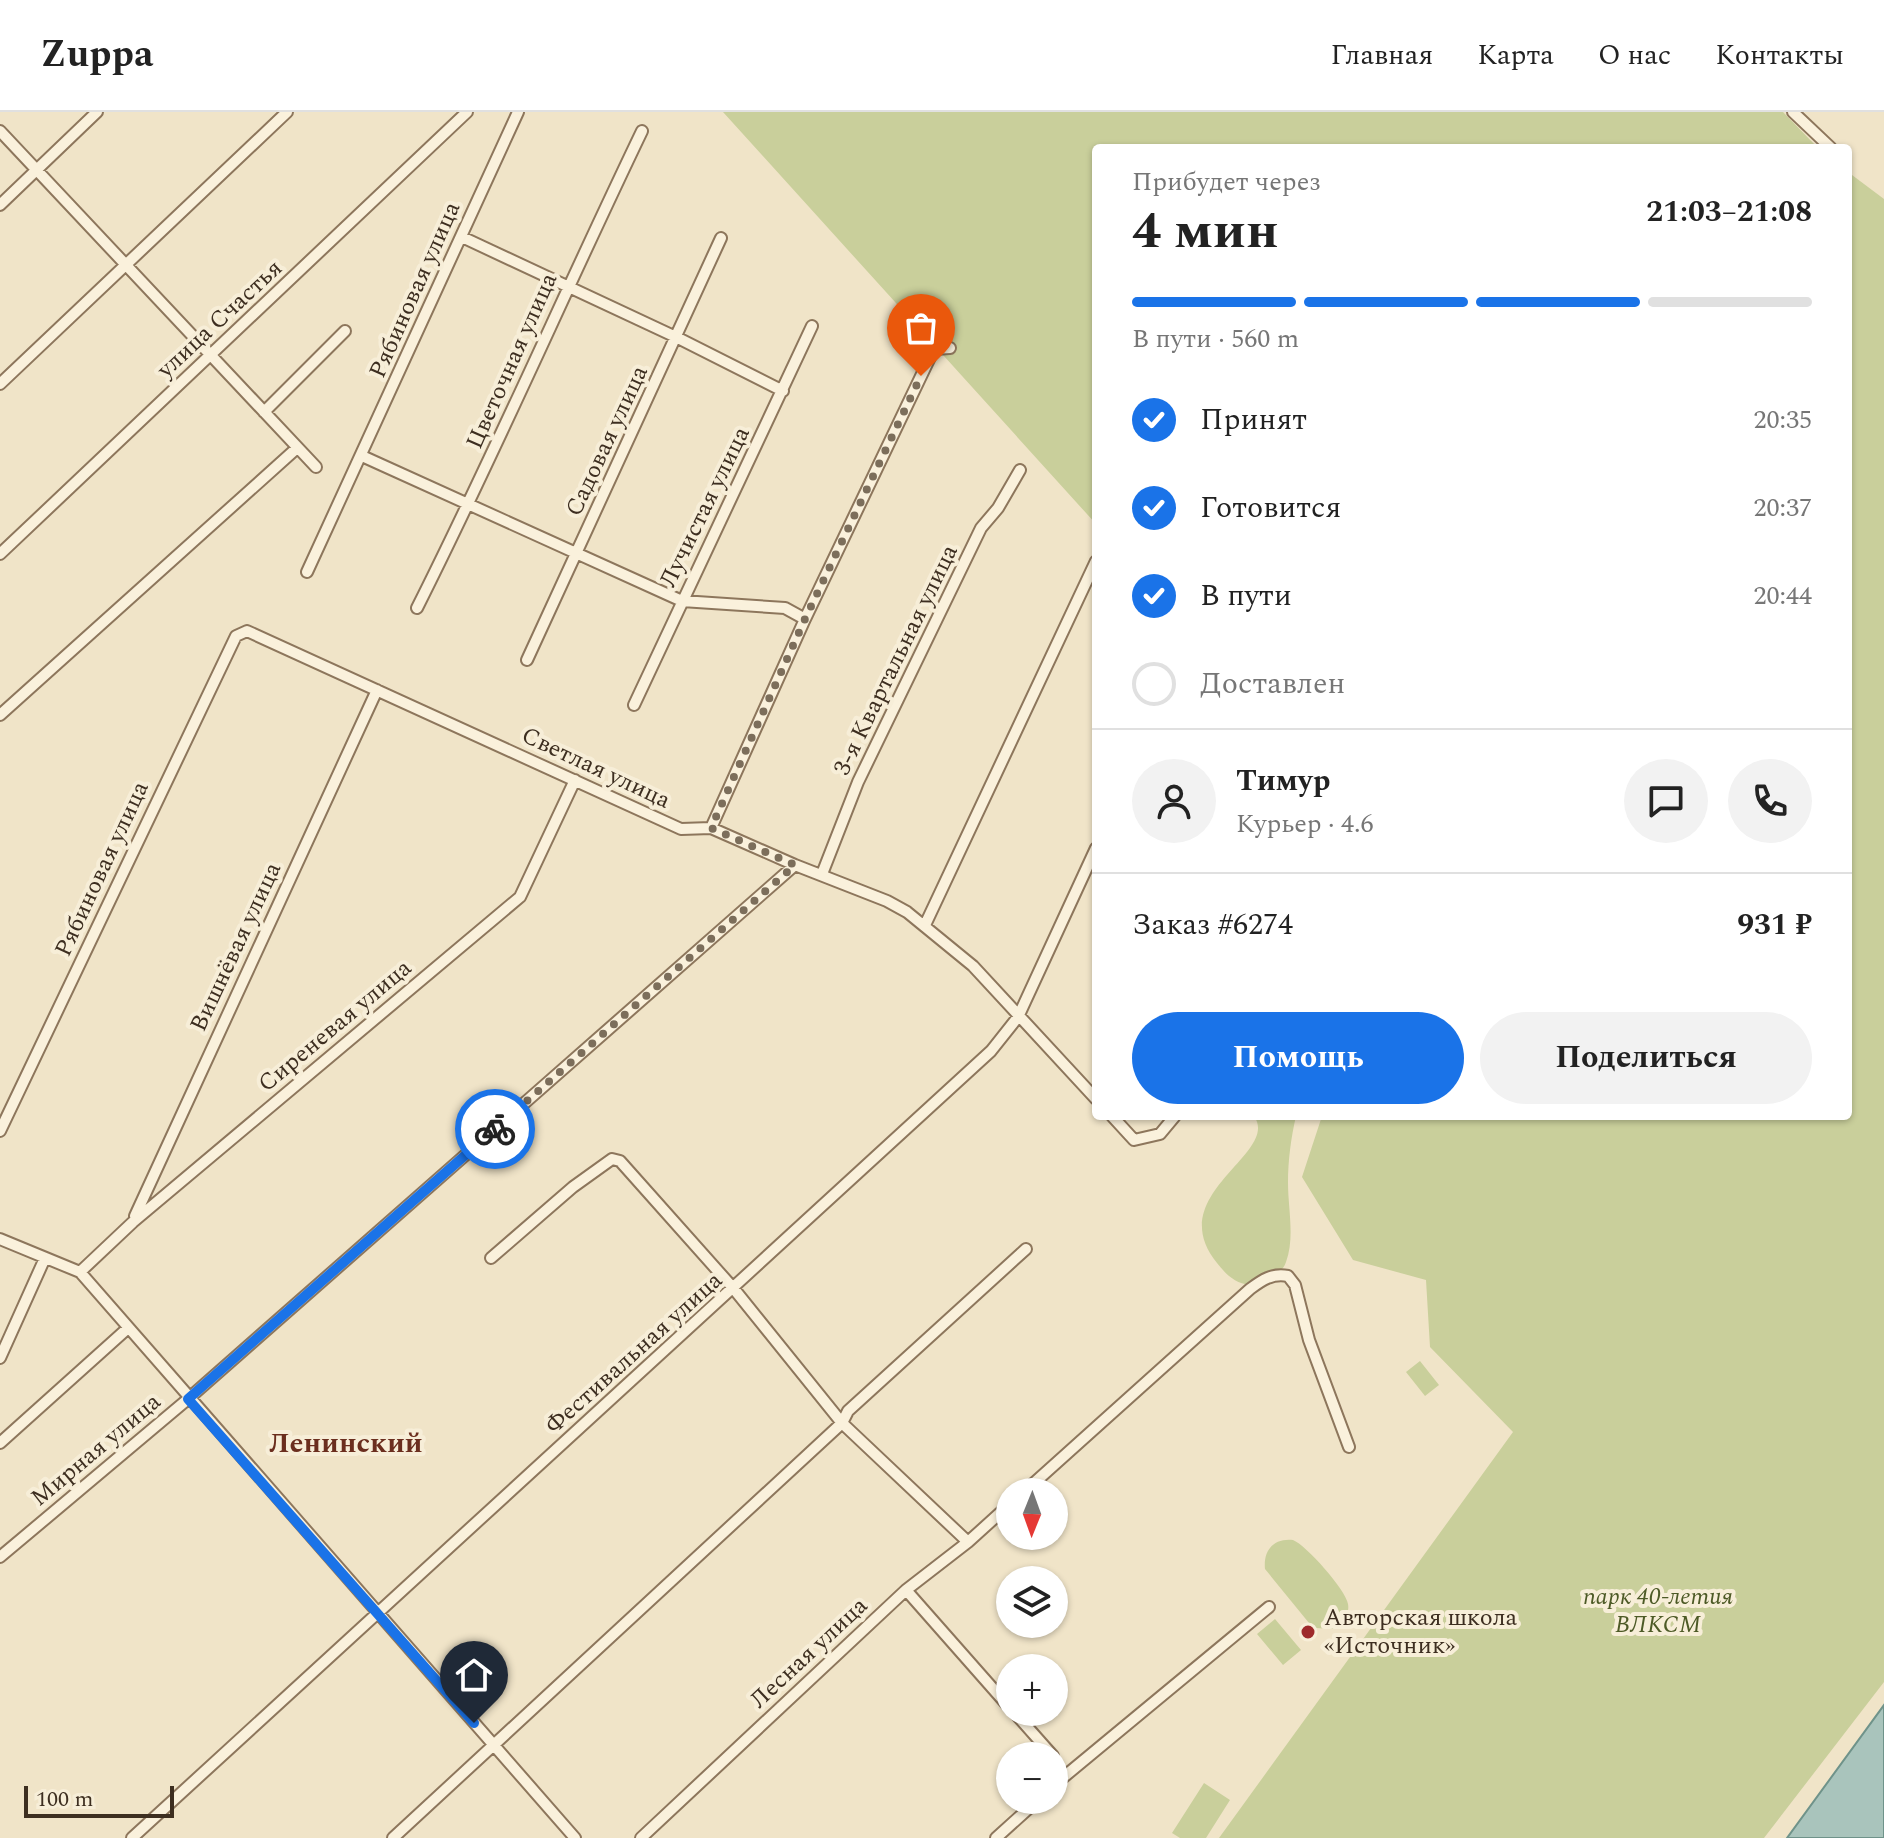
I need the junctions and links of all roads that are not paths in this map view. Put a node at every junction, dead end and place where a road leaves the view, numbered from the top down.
1 (97, 112) edge
2 (287, 112) edge
3 (467, 112) edge
4 (518, 112) edge
5 (1793, 112) edge
6 (0, 131) edge
7 (642, 131) dead end
8 (1827, 144) edge
9 (37, 170) junction
10 (0, 205) edge
11 (462, 237) junction
12 (721, 238) dead end
13 (126, 265) junction
14 (567, 286) junction
15 (812, 326) dead end
16 (345, 331) dead end
17 (678, 338) junction
18 (950, 348) dead end
19 (210, 355) junction
20 (0, 384) edge
21 (783, 391) junction
22 (264, 412) junction
23 (297, 448) junction
24 (362, 456) junction
25 (316, 467) dead end
26 (1020, 470) dead end
27 (469, 504) junction
28 (0, 554) edge
29 (577, 554) junction
30 (1092, 570) edge
31 (307, 572) dead end
32 (682, 601) junction
33 (417, 608) dead end
34 (805, 619) junction
35 (247, 631) joint
36 (527, 660) dead end
37 (377, 690) junction
38 (634, 705) dead end
39 (0, 715) edge
40 (575, 780) junction
41 (711, 828) junction
42 (1092, 857) edge
43 (795, 865) junction
44 (822, 874) junction
45 (925, 925) junction
46 (1018, 1017) junction
47 (1092, 1095) edge
48 (1116, 1120) edge
49 (1172, 1120) edge
50 (0, 1131) edge
51 (133, 1222) junction
52 (0, 1239) edge
53 (1026, 1249) dead end
54 (45, 1258) junction
55 (491, 1258) dead end
56 (80, 1272) junction
57 (734, 1289) junction
58 (128, 1328) junction
59 (0, 1358) edge
60 (188, 1399) junction
61 (842, 1423) junction
62 (0, 1443) edge
63 (1349, 1447) dead end
64 (1040, 1478) edge
65 (996, 1517) edge
66 (968, 1542) junction
67 (0, 1557) edge
68 (906, 1590) junction
69 (1269, 1607) dead end
70 (378, 1615) junction
71 (996, 1692) edge
72 (1026, 1726) edge
73 (1040, 1742) edge
74 (493, 1745) junction
75 (1068, 1772) edge
76 (1023, 1814) edge
77 (132, 1838) edge
78 (393, 1838) edge
79 (575, 1838) edge
80 (641, 1838) edge
81 (996, 1838) edge

1 - 9 street
2 - 13 street
3 - 19 street, улица Счастья
4 - 11 street, Рябиновая улица
5 - 8 street
6 - 9 street
7 - 14 street, Цветочная улица
9 - 10 street
9 - 13 street
11 - 14 street
11 - 24 street, Рябиновая улица
12 - 17 street, Садовая улица
13 - 19 street
13 - 20 street
14 - 17 street
14 - 27 street, Цветочная улица
15 - 21 street, Лучистая улица
16 - 22 street
17 - 21 street
17 - 29 street, Садовая улица
18 - 34 street
19 - 22 street
19 - 28 street, улица Счастья
21 - 32 street, Лучистая улица
22 - 23 street
23 - 25 street
23 - 39 street
24 - 27 street
24 - 31 street, Рябиновая улица
26 - 44 street, 3-я Квартальная улица
27 - 29 street
27 - 33 street, Цветочная улица
29 - 32 street
29 - 36 street, Садовая улица
30 - 45 street
32 - 34 street
32 - 38 street, Лучистая улица
34 - 41 street
35 - 37 street, Светлая улица
35 - 50 street, Рябиновая улица
37 - 40 street, Светлая улица
37 - 51 street, Вишнёвая улица
40 - 41 street, Светлая улица
40 - 51 street, Сиреневая улица
41 - 43 street, Светлая улица
42 - 46 street, Фестивальная улица
43 - 44 street, Светлая улица
43 - 60 street, Мирная улица
44 - 45 street, Светлая улица
45 - 46 street, Светлая улица
46 - 47 street, Светлая улица
46 - 57 street, Фестивальная улица
48 - 49 street
51 - 56 street, Сиреневая улица
52 - 54 street
53 - 61 street
54 - 56 street
54 - 59 street
55 - 57 street
56 - 58 street
57 - 61 street
57 - 70 street, Фестивальная улица
58 - 60 street
58 - 62 street
60 - 67 street, Мирная улица
60 - 70 street
61 - 66 street
61 - 74 street
63 - 64 street
65 - 66 street, Лесная улица
66 - 68 street, Лесная улица
68 - 71 street
68 - 80 street, Лесная улица
69 - 75 street
70 - 74 street
70 - 77 street, Фестивальная улица
72 - 73 street
74 - 78 street
74 - 79 street
76 - 81 street

